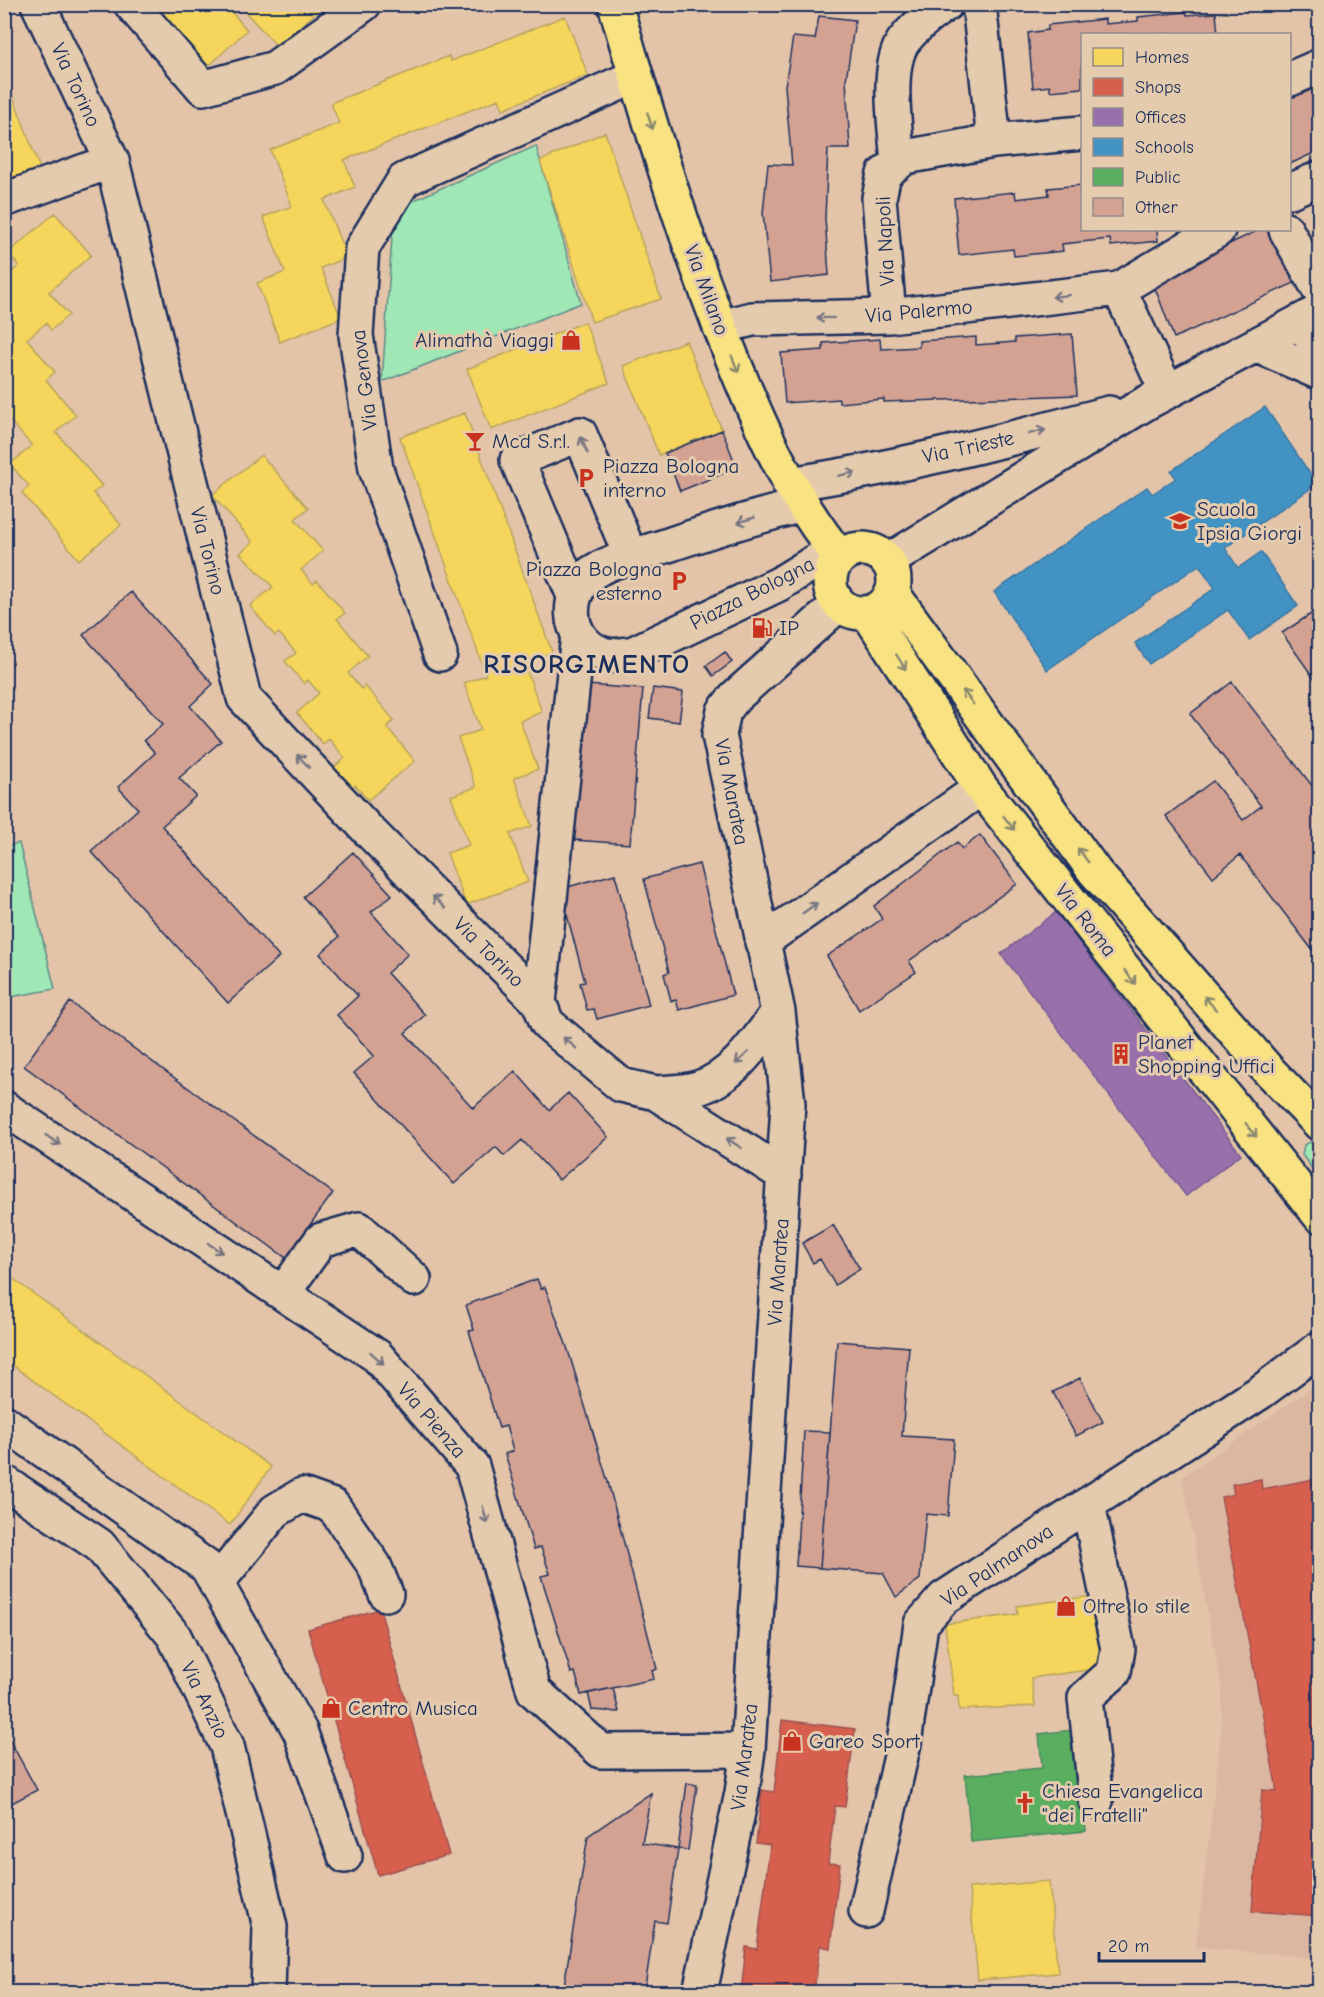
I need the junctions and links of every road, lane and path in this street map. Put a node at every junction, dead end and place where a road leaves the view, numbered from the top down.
1 (38, 4) edge
2 (131, 4) edge
3 (364, 4) edge
4 (615, 4) edge
5 (946, 4) edge
6 (979, 4) edge
7 (1320, 66) edge
8 (636, 76) junction
9 (1291, 79) edge
10 (1081, 133) edge
11 (994, 141) junction
12 (112, 161) junction
13 (898, 163) junction
14 (1320, 178) edge
15 (1291, 191) edge
16 (4, 200) edge
17 (1216, 231) edge
18 (1287, 231) edge
19 (1119, 289) junction
20 (1320, 291) edge
21 (889, 316) junction
22 (1313, 326) edge
23 (720, 327) junction
24 (1256, 345) junction
25 (1320, 373) edge
26 (1156, 397) junction
27 (796, 494) junction
28 (837, 553) junction
29 (632, 557) junction
30 (888, 561) junction
31 (574, 596) junction
32 (867, 604) junction
33 (578, 635) junction
34 (440, 654) dead end
35 (981, 788) junction
36 (762, 942) junction
37 (540, 1002) junction
38 (778, 1012) junction
39 (656, 1093) junction
40 (4, 1108) edge
41 (1320, 1124) edge
42 (784, 1174) junction
43 (1320, 1216) edge
44 (414, 1279) dead end
45 (283, 1293) junction
46 (1320, 1348) edge
47 (4, 1422) edge
48 (4, 1482) edge
49 (1088, 1504) junction
50 (216, 1584) junction
51 (386, 1594) dead end
52 (748, 1750) junction
53 (1096, 1801) dead end
54 (345, 1856) dead end
55 (866, 1911) dead end
56 (268, 1992) edge
57 (700, 1992) edge

1 - 12 street, Via Torino
2 - 3 street
4 - 8 main road, Via Milano
5 - 13 street
6 - 11 street
7 - 9 street
8 -> 23 main road, Via Milano
8 - 34 street, Via Genova
10 - 11 street
11 - 13 street
12 - 16 street
37 -> 12 street, Via Torino
13 - 21 street, Via Napoli
14 - 15 street
17 - 19 street, Via Palermo
18 - 20 street
19 -> 21 street, Via Palermo
19 - 26 street
21 -> 23 street, Via Palermo
22 - 24 street, Via Trieste
23 -> 27 main road, Via Milano
24 - 25 street
24 - 26 street, Via Trieste
27 -> 26 street, Via Trieste
26 - 30 street, Via Trieste
27 - 28 main road, Via Milano
27 -> 29 street
28 - 30 main road
28 - 32 main road
28 - 33 street, Piazza Bologna
29 - 31 street
29 -> 31 street
30 - 32 main road
31 - 33 street
32 -> 35 main road, Via Roma
32 - 36 street, Via Maratea
41 -> 32 main road, Via Roma
33 - 37 street, Via Torino
36 -> 35 street
35 -> 43 main road, Via Roma
36 - 38 street, Via Maratea
39 -> 37 street, Via Torino
38 -> 39 street
38 - 42 street, Via Maratea
42 -> 39 street, Via Torino
40 -> 45 street, Via Pienza
42 - 52 street, Via Maratea
44 - 45 street
45 -> 52 street, Via Pienza
46 - 49 street, Via Palmanova
47 - 50 street
48 - 56 street, Via Anzio
49 - 53 street
49 - 55 street, Via Palmanova
50 - 51 street
50 - 54 street
52 - 57 street, Via Maratea

